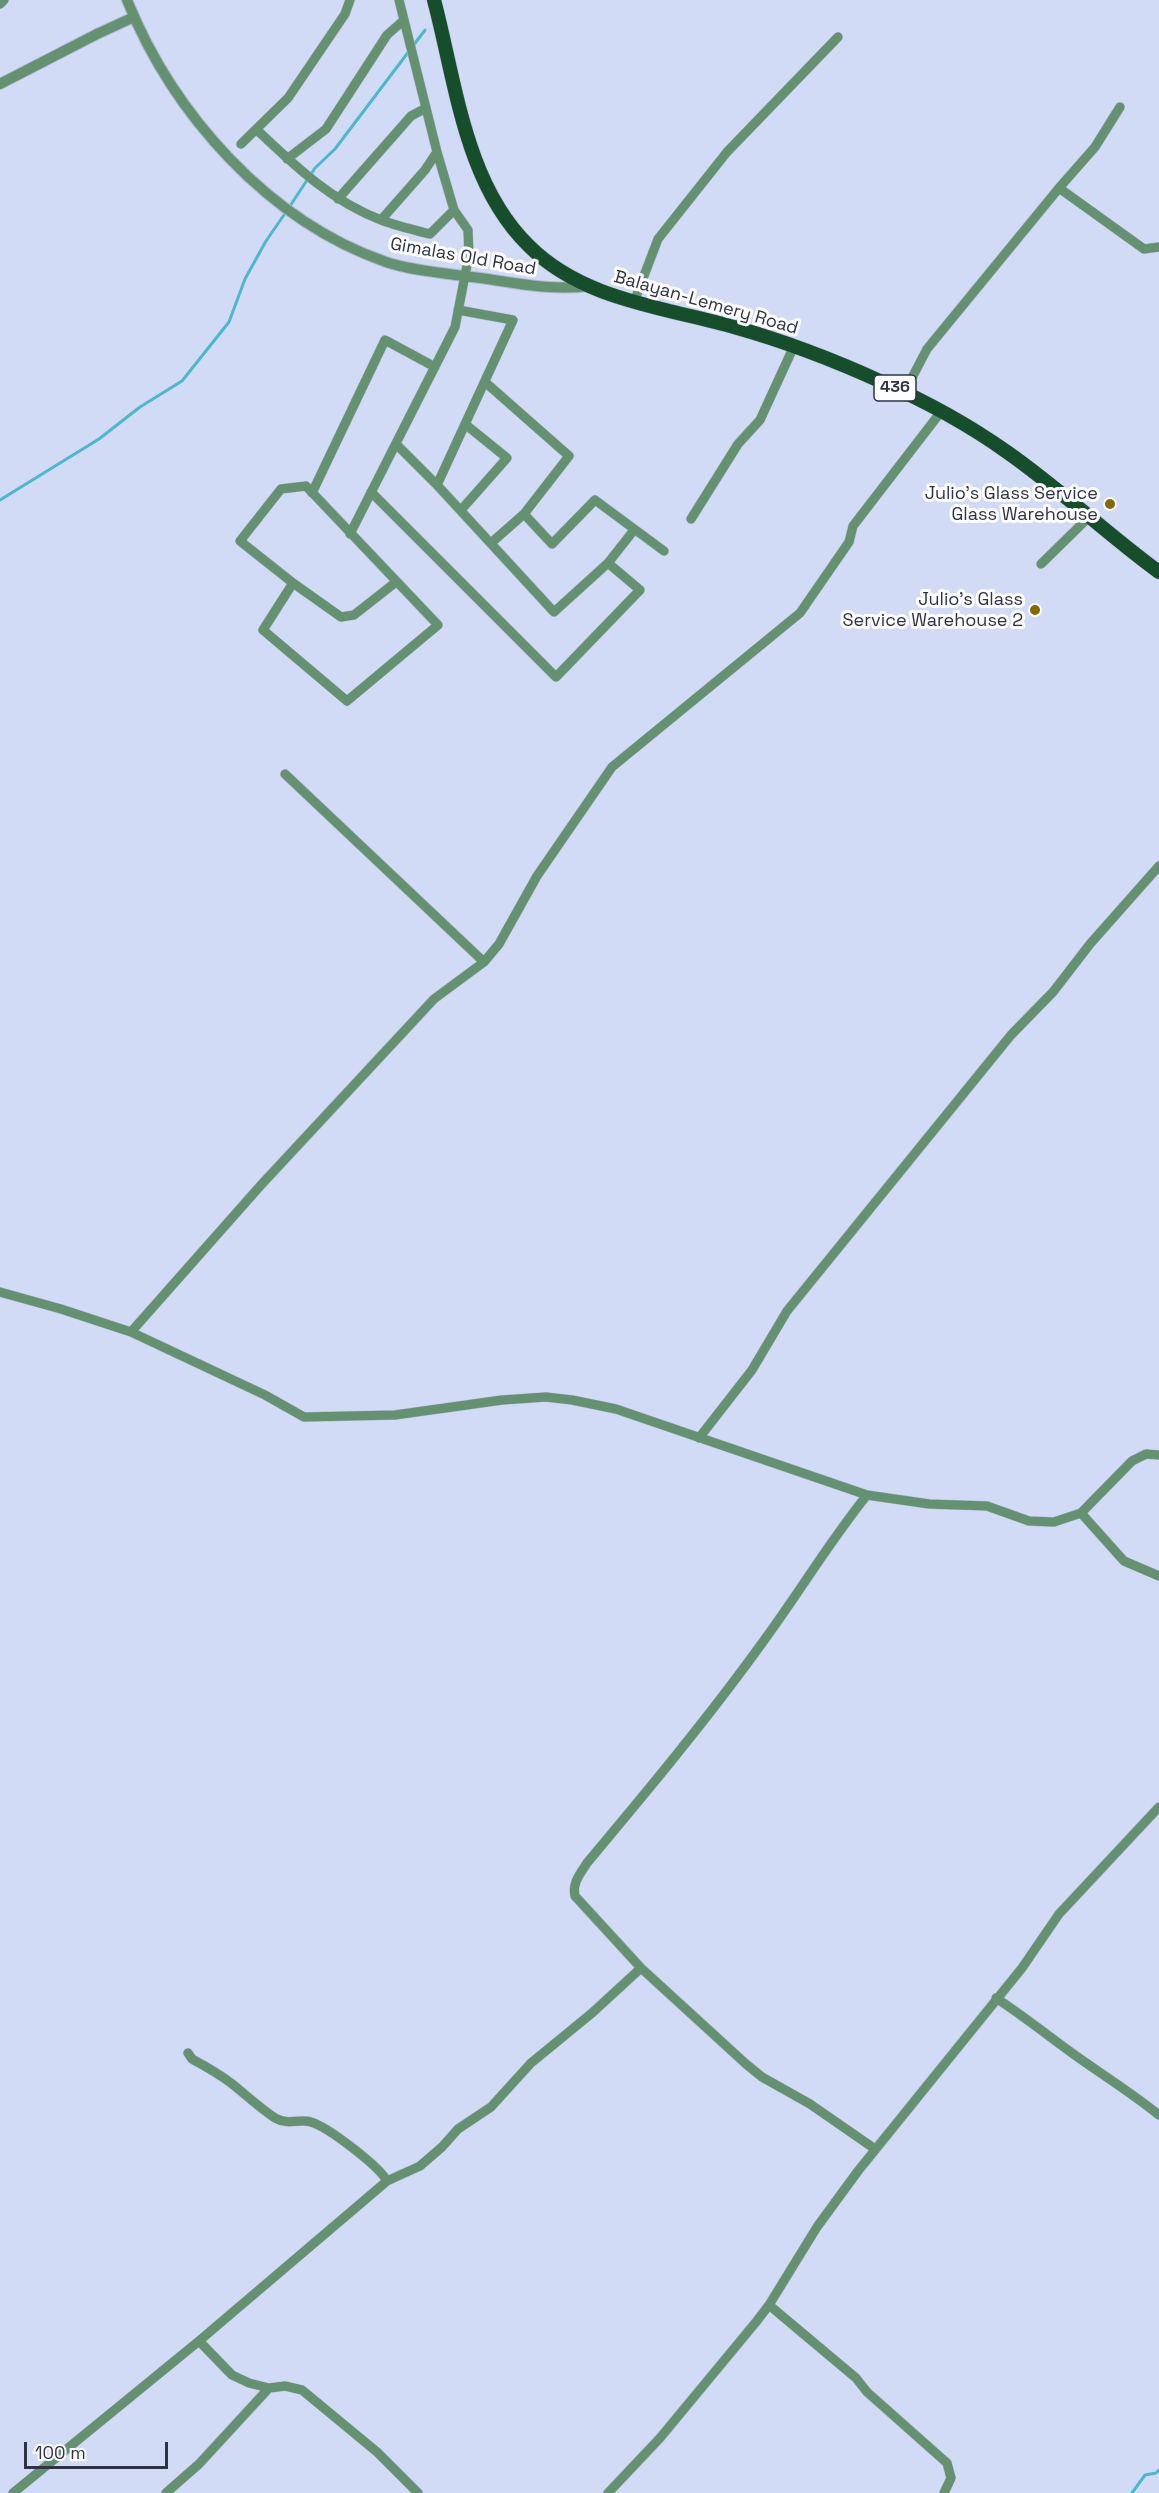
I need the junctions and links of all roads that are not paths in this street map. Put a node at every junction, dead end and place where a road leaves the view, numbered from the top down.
1 (4, 0) edge
2 (127, 0) edge
3 (350, 0) edge
4 (399, 0) edge
5 (434, 0) edge
6 (0, 4) edge
7 (134, 17) junction
8 (404, 20) junction
9 (838, 37) dead end
10 (0, 84) edge
11 (1120, 106) dead end
12 (426, 108) junction
13 (256, 129) junction
14 (241, 144) dead end
15 (437, 152) junction
16 (287, 159) junction
17 (425, 170) junction
18 (447, 187) junction
19 (1059, 188) junction
20 (338, 199) junction
21 (454, 210) junction
22 (381, 220) junction
23 (1159, 247) edge
24 (465, 276) junction
25 (590, 286) junction
26 (634, 302) junction
27 (458, 310) junction
28 (794, 346) junction
29 (435, 367) junction
30 (485, 382) junction
31 (904, 393) junction
32 (940, 412) junction
33 (465, 424) junction
34 (396, 444) junction
35 (437, 485) junction
36 (371, 492) junction
37 (312, 493) junction
38 (461, 510) junction
39 (524, 514) junction
40 (1089, 517) junction
41 (691, 519) dead end
42 (634, 530) junction
43 (350, 534) junction
44 (491, 543) junction
45 (664, 551) dead end
46 (608, 563) junction
47 (1041, 564) dead end
48 (1159, 572) edge
49 (396, 582) junction
50 (293, 583) junction
51 (285, 774) dead end
52 (1159, 866) edge
53 (484, 962) junction
54 (0, 1292) edge
55 (131, 1332) junction
56 (699, 1438) junction
57 (1159, 1455) edge
58 (867, 1494) junction
59 (1081, 1513) junction
60 (1159, 1576) edge
61 (1159, 1808) edge
62 (641, 1968) junction
63 (996, 1998) junction
64 (188, 2053) dead end
65 (1159, 2115) edge
66 (876, 2149) junction
67 (387, 2181) junction
68 (769, 2305) junction
69 (199, 2341) junction
70 (269, 2388) junction
71 (14, 2493) edge
72 (166, 2493) edge
73 (418, 2493) edge
74 (608, 2493) edge
75 (944, 2493) edge

1 - 6 street
2 - 7 street, Gimalas Old Road / 436
3 - 13 street
4 - 8 street
5 - 25 main road, Balayan-Lemery Road
7 - 10 street
7 - 24 street, Gimalas Old Road / 436
8 - 12 street
8 - 16 street
9 - 26 street
11 - 19 street
12 - 15 street
12 - 20 street
13 - 14 street
13 - 16 street
15 - 17 street
15 - 18 street
16 - 20 street
17 - 18 street
17 - 22 street
18 - 21 street
19 - 23 street
19 - 31 street
20 - 22 street
21 - 22 street
21 - 24 street
24 - 25 street, Gimalas Old Road / 436
24 - 27 street
25 - 26 main road, Balayan-Lemery Road / 436
26 - 28 main road, Balayan-Lemery Road / 436
27 - 29 street
27 - 30 street
28 - 31 main road, Balayan-Lemery Road / 436
28 - 41 street
29 - 34 street
29 - 37 street
30 - 33 street
30 - 39 street
31 - 32 main road, Balayan-Lemery Road / 436
32 - 40 main road, Balayan-Lemery Road / 436
32 - 53 street
33 - 35 street
33 - 38 street
34 - 35 street
34 - 36 street
35 - 38 street
36 - 43 street
36 - 46 street
37 - 43 street
37 - 50 street
38 - 44 street
39 - 42 street
39 - 44 street
40 - 47 street
40 - 48 main road, Balayan-Lemery Road / 436
42 - 45 street
42 - 46 street
43 - 49 street
44 - 46 street
49 - 50 street
49 - 50 street
51 - 53 street
52 - 56 street
53 - 55 street
54 - 55 street
55 - 56 street
56 - 58 street
57 - 59 street
58 - 59 street
58 - 62 street
59 - 60 street
61 - 63 street
62 - 66 street
62 - 67 street
63 - 65 street
63 - 66 street
64 - 67 street
66 - 68 street
67 - 69 street
68 - 74 street
68 - 75 street
69 - 70 street
69 - 71 street
70 - 72 street
70 - 73 street

